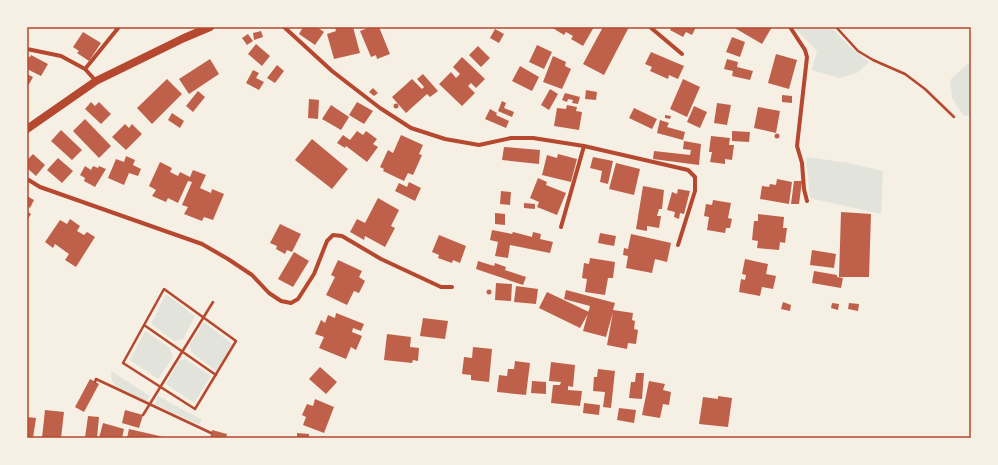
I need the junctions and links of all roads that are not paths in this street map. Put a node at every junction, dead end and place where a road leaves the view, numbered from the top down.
1 (119, 27) edge
2 (210, 27) edge
3 (284, 27) edge
4 (650, 27) edge
5 (790, 27) edge
6 (27, 48) edge
7 (682, 54) dead end
8 (86, 69) junction
9 (96, 81) junction
10 (27, 129) edge
11 (584, 146) junction
12 (27, 180) edge
13 (807, 201) dead end
14 (561, 226) dead end
15 (678, 245) dead end
16 (452, 287) dead end

1 - 8 street
2 - 9 main road
3 - 11 street
4 - 7 street
5 - 13 street
6 - 8 street
8 - 9 street
9 - 10 main road
11 - 14 street
11 - 15 street
12 - 16 street

